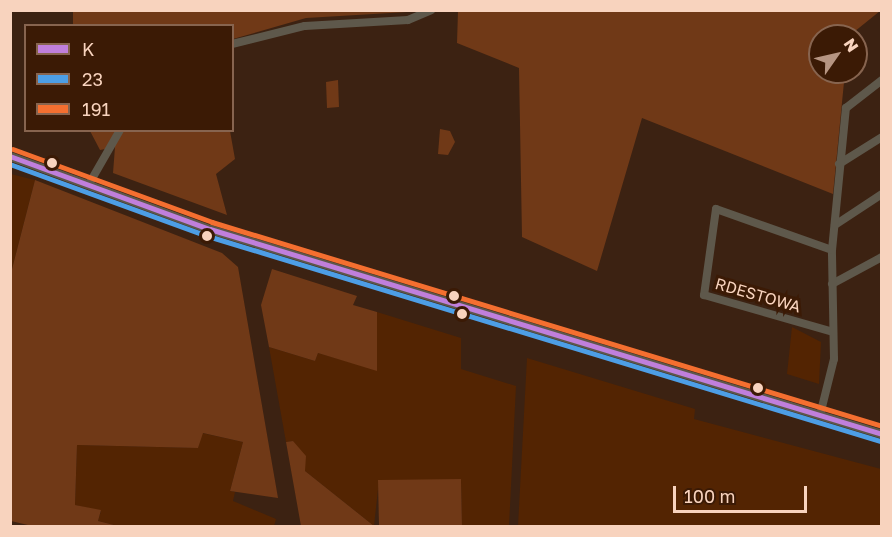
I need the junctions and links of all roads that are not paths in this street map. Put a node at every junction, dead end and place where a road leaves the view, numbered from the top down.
1 (431, 10) edge
2 (234, 44) edge
3 (882, 80) edge
4 (119, 132) edge
5 (882, 137) edge
6 (10, 156) edge
7 (839, 164) junction
8 (89, 184) junction
9 (882, 194) edge
10 (835, 225) junction
11 (832, 250) junction
12 (882, 257) edge
13 (832, 284) junction
14 (833, 332) junction
15 (820, 415) junction
16 (882, 434) edge

1 - 2 street
3 - 7 street
4 - 8 street
5 - 7 street
6 - 8 street
7 - 10 street
8 - 15 street
9 - 10 street
10 - 11 street
11 - 13 street
11 - 14 street, RDESTOWA
12 - 13 street
13 - 14 street
14 - 15 street
15 - 16 street

